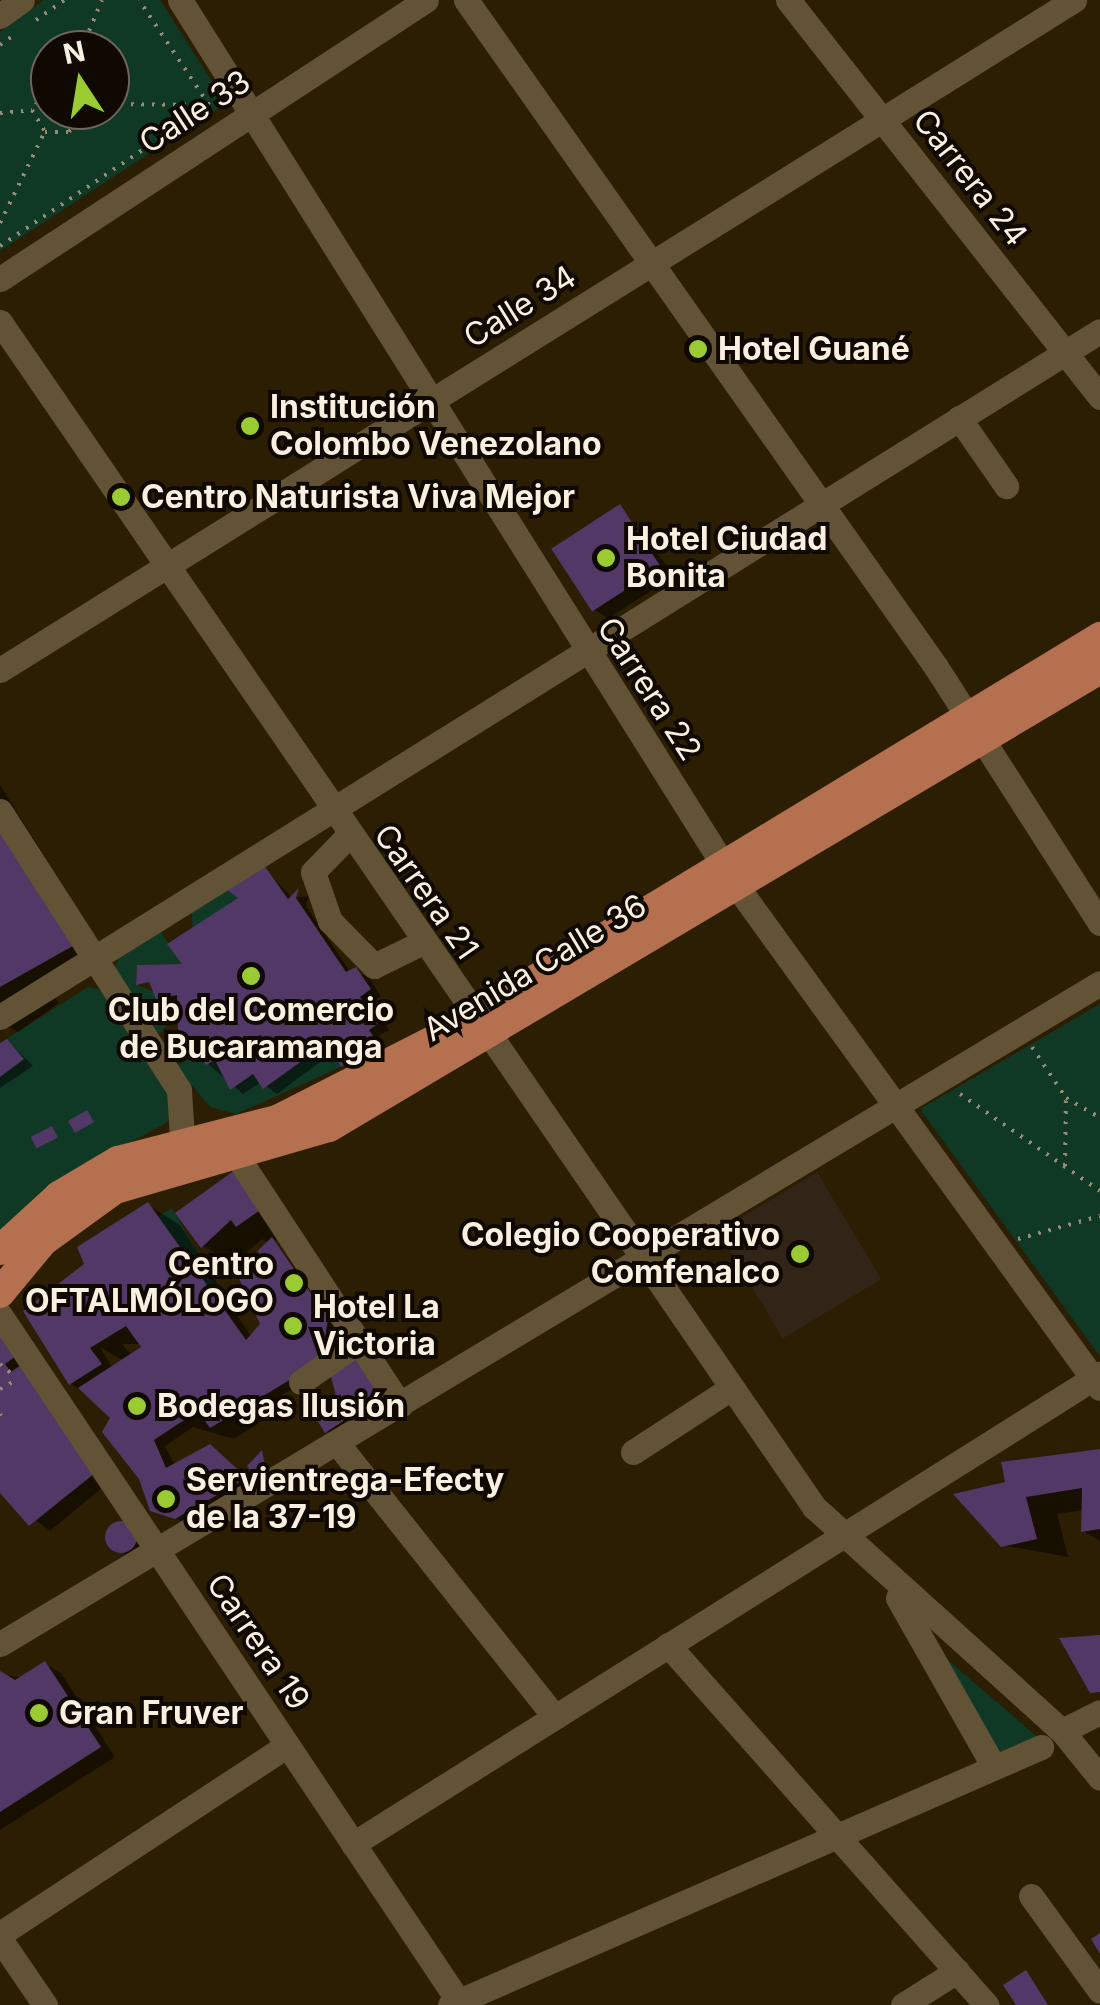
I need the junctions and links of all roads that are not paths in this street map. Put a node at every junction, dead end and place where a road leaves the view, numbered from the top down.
1 (22, 0) edge
2 (180, 0) edge
3 (426, 0) edge
4 (466, 0) edge
5 (788, 0) edge
6 (1074, 0) edge
7 (0, 16) edge
8 (252, 114) junction
9 (884, 121) junction
10 (650, 265) junction
11 (0, 279) edge
12 (0, 322) edge
13 (1100, 331) edge
14 (1066, 352) junction
15 (1100, 397) edge
16 (432, 400) junction
17 (959, 418) junction
18 (1006, 486) dead end
19 (819, 505) junction
20 (165, 567) junction
21 (1100, 636) edge
22 (585, 650) junction
23 (1100, 669) edge
24 (0, 670) edge
25 (977, 728) junction
26 (329, 809) junction
27 (0, 810) edge
28 (348, 836) junction
29 (731, 877) junction
30 (1100, 922) edge
31 (422, 942) junction
32 (93, 955) junction
33 (1100, 983) edge
34 (0, 1016) edge
35 (481, 1028) junction
36 (892, 1104) junction
37 (182, 1138) junction
38 (236, 1156) junction
39 (0, 1250) edge
40 (639, 1256) junction
41 (0, 1293) edge
42 (0, 1315) edge
43 (358, 1342) junction
44 (1098, 1381) edge
45 (302, 1382) dead end
46 (731, 1388) junction
47 (400, 1405) junction
48 (337, 1442) junction
49 (632, 1452) dead end
50 (839, 1539) junction
51 (157, 1549) junction
52 (888, 1581) junction
53 (0, 1644) edge
54 (668, 1646) junction
55 (1100, 1712) edge
56 (555, 1717) junction
57 (1062, 1731) junction
58 (288, 1745) junction
59 (1041, 1747) dead end
60 (994, 1768) junction
61 (1100, 1778) edge
62 (840, 1840) junction
63 (353, 1844) junction
64 (1032, 1896) dead end
65 (0, 1937) edge
66 (957, 1971) junction
67 (1098, 1985) edge
68 (457, 2004) edge
69 (45, 2005) edge
70 (904, 2005) edge
71 (987, 2005) edge

1 - 7 street
2 - 8 street, Carrera 22
3 - 8 street, Calle 33
4 - 10 street
5 - 9 street, Carrera 24
6 - 9 street, Calle 34
8 - 11 street, Calle 33
8 - 16 street, Carrera 22
9 - 10 street, Calle 34
9 - 14 street, Carrera 24
10 - 16 street, Calle 34
10 - 19 street
12 - 20 street, Carrera 21
13 - 14 street
14 - 15 street, Carrera 24
14 - 17 street
16 - 20 street, Calle 34
16 - 22 street, Carrera 22
17 - 18 street
17 - 19 street
19 - 22 street
19 - 25 street
20 - 24 street, Calle 34
20 - 26 street, Carrera 21
21 - 25 main road, Avenida Calle 36
22 - 26 street
22 - 29 street, Carrera 22
23 - 25 main road, Avenida Calle 36
25 - 29 main road, Avenida Calle 36
25 - 30 street
26 - 28 street, Carrera 21
26 - 32 street
27 - 32 street
28 - 31 street, Carrera 21
28 - 31 street
29 - 35 main road, Avenida Calle 36
29 - 36 street, Carrera 22
31 - 35 street, Carrera 21
32 - 34 street
32 - 37 street
33 - 36 street
35 - 37 main road, Avenida Calle 36
35 - 38 main road, Avenida Calle 36
35 - 40 street, Carrera 21
36 - 40 street
36 - 44 street, Carrera 22
37 - 39 main road, Avenida Calle 36
38 - 41 main road, Avenida Calle 36
38 - 43 street
40 - 46 street, Carrera 21
40 - 47 street
42 - 51 street, Carrera 19
43 - 45 street
43 - 47 street
44 - 50 street
46 - 49 street
46 - 50 street, Carrera 21
47 - 48 street
48 - 51 street
48 - 56 street
50 - 52 street, Carrera 21
50 - 54 street
51 - 53 street
51 - 58 street, Carrera 19
52 - 57 street, Carrera 21
52 - 60 street, Carrera 21
54 - 56 street
54 - 62 street
55 - 57 street
56 - 63 street
57 - 61 street, Carrera 21
58 - 63 street, Carrera 19
58 - 65 street
59 - 60 street
60 - 62 street
62 - 66 street
62 - 68 street
63 - 68 street, Carrera 19
64 - 67 street
65 - 69 street
66 - 70 street
66 - 71 street

